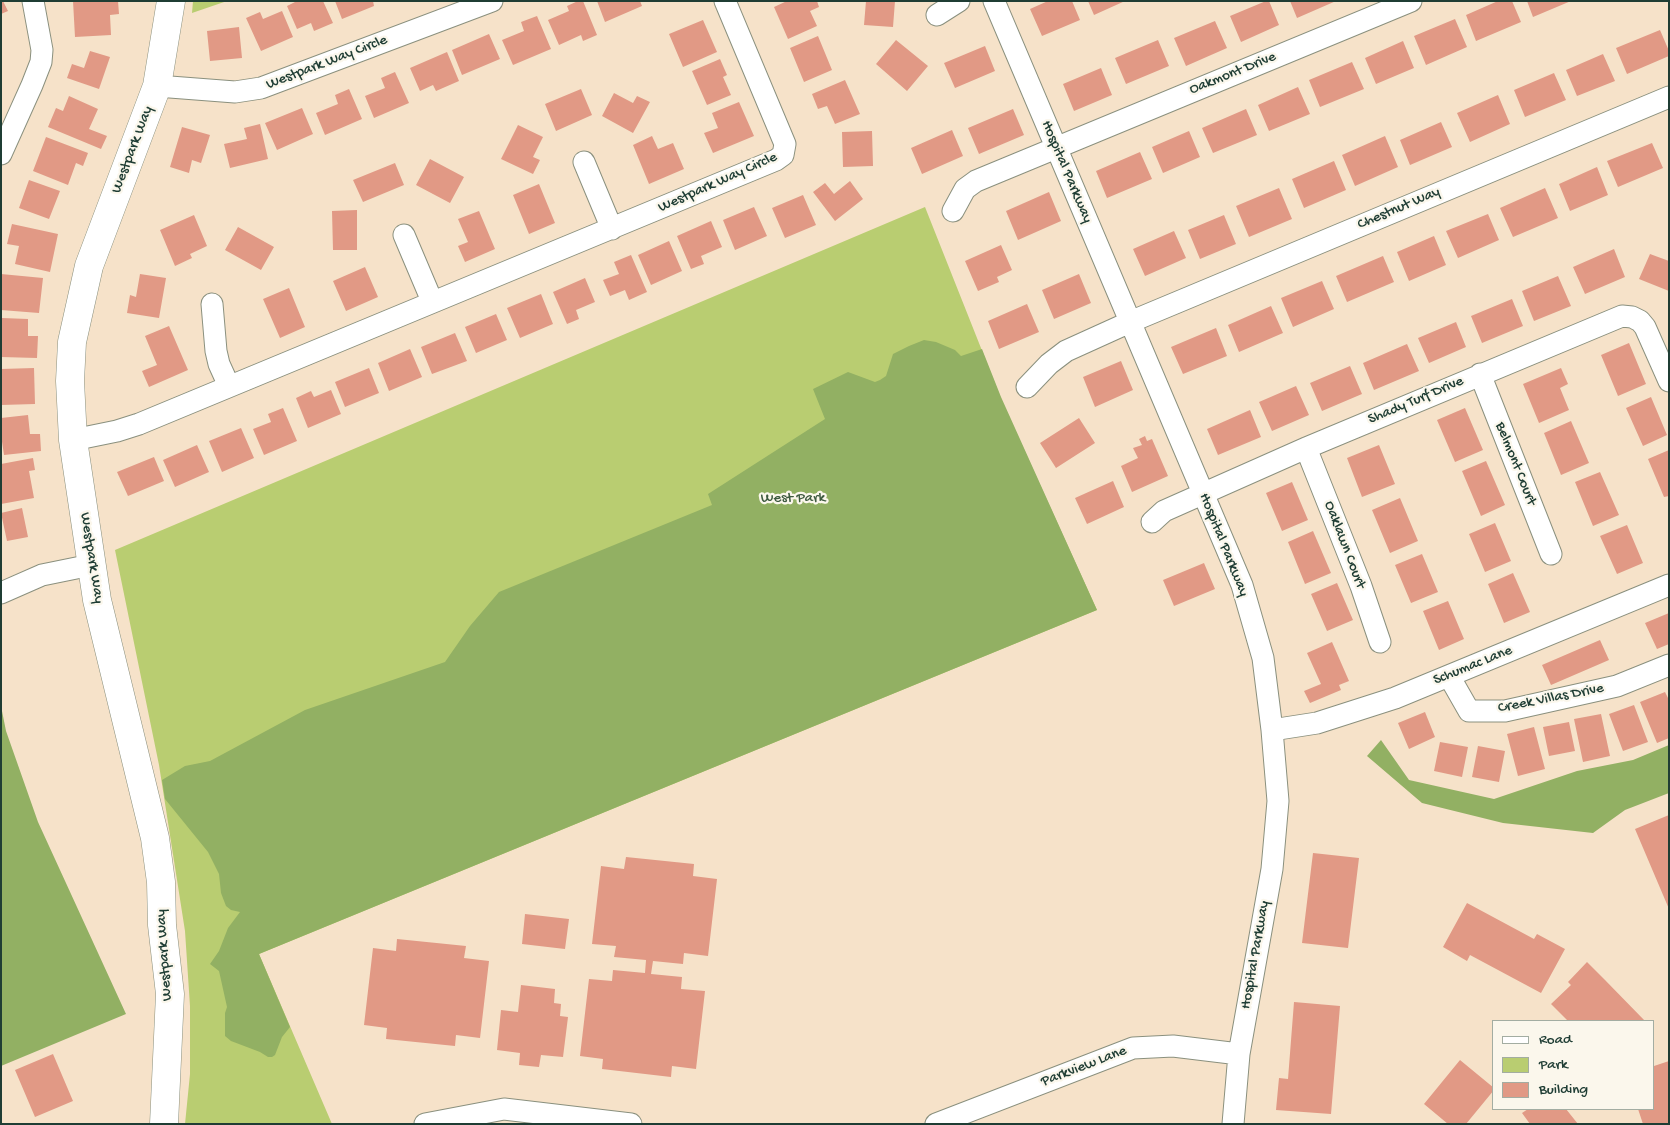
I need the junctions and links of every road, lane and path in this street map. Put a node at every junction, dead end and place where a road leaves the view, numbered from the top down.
1 (33, 1) edge
2 (171, 1) edge
3 (492, 1) edge
4 (725, 1) edge
5 (959, 1) edge
6 (994, 1) edge
7 (1411, 1) edge
8 (937, 14) dead end
9 (157, 86) junction
10 (1669, 97) edge
11 (1056, 147) junction
12 (1, 154) edge
13 (584, 162) dead end
14 (953, 211) dead end
15 (612, 229) junction
16 (404, 236) dead end
17 (432, 301) junction
18 (212, 304) dead end
19 (1130, 322) junction
20 (1480, 374) junction
21 (1669, 381) edge
22 (229, 386) junction
23 (1027, 387) dead end
24 (73, 440) junction
25 (1306, 448) junction
26 (1203, 494) junction
27 (1152, 522) dead end
28 (1551, 554) dead end
29 (91, 565) junction
30 (1669, 585) edge
31 (1, 593) edge
32 (1380, 642) dead end
33 (1669, 665) edge
34 (1449, 676) junction
35 (1272, 730) junction
36 (1239, 1054) junction
37 (164, 1124) edge
38 (425, 1124) edge
39 (631, 1124) edge
40 (936, 1124) edge
41 (1234, 1124) edge

1 - 12 street
2 - 9 main road, Westpark Way
3 - 9 street, Westpark Way Circle
4 - 15 street, Westpark Way Circle
5 - 8 street
6 - 11 street, Hospital Parkway
7 - 11 street, Oakmont Drive
9 - 24 main road, Westpark Way
10 - 19 street, Chestnut Way
11 - 14 street, Oakmont Drive
11 - 19 street, Hospital Parkway
13 - 15 street
15 - 17 street, Westpark Way Circle
16 - 17 street
17 - 22 street, Westpark Way Circle
18 - 22 street
19 - 23 street, Chestnut Way
19 - 26 street, Hospital Parkway
20 - 21 street, Shady Turf Drive
20 - 25 street, Shady Turf Drive
20 - 28 street, Belmont Court
22 - 24 street, Westpark Way Circle
24 - 29 main road, Westpark Way
25 - 26 street, Shady Turf Drive
25 - 32 street, Oaklawn Court
26 - 27 street, Shady Turf Drive
26 - 35 street, Hospital Parkway
29 - 31 street
29 - 37 main road, Westpark Way
30 - 34 street, Schumac Lane
33 - 34 street, Creek Villas Drive
34 - 35 street, Schumac Lane
35 - 36 street, Hospital Parkway
36 - 40 street, Parkview Lane
36 - 41 street, Hospital Parkway
38 - 39 street

